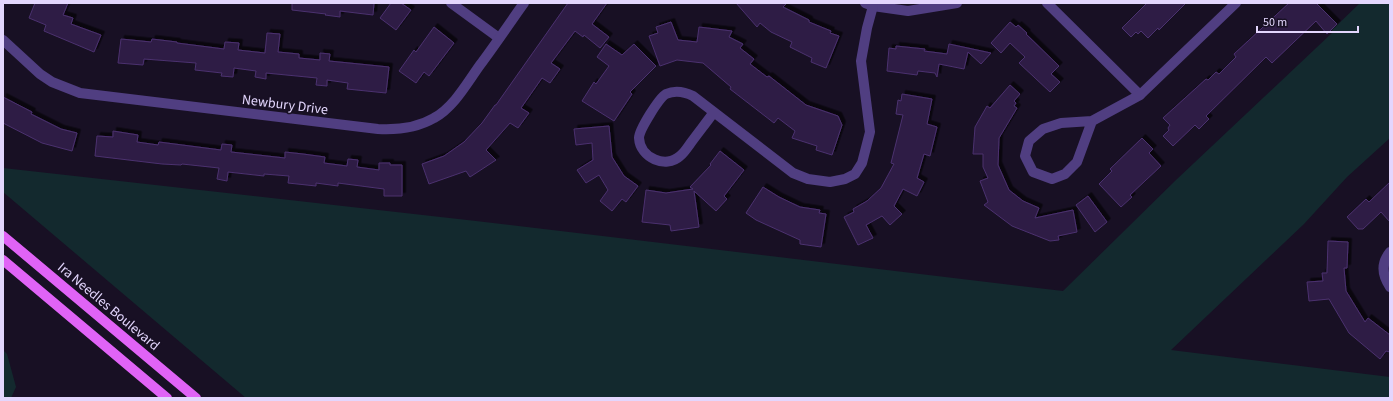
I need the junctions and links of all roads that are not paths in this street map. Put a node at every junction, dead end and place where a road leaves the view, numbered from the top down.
1 (451, 3) edge
2 (524, 3) edge
3 (957, 3) edge
4 (1047, 3) edge
5 (1236, 3) edge
6 (869, 4) edge
7 (499, 38) junction
8 (3, 40) edge
9 (1140, 95) junction
10 (714, 112) junction
11 (1092, 122) junction
12 (3, 236) edge
13 (1390, 252) edge
14 (3, 260) edge
15 (1390, 287) edge
16 (167, 398) edge
17 (196, 398) edge

1 - 7 street
2 - 7 street, Newbury Drive
3 - 6 street
4 - 9 street
5 - 9 street
6 - 10 street
7 - 8 street, Newbury Drive
9 - 11 street
10 - 10 street
11 - 11 street
12 - 17 main road, Ira Needles Boulevard
13 - 15 street
14 - 16 main road

